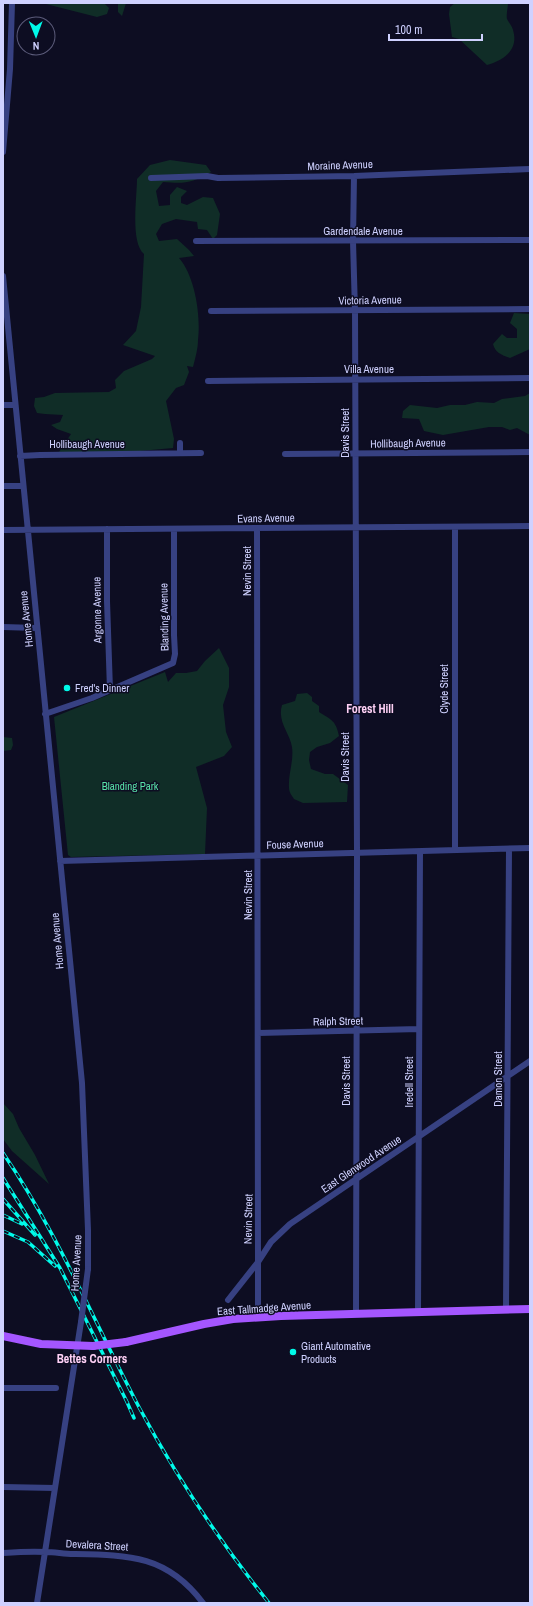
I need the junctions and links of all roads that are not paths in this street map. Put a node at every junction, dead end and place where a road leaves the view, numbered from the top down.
1 (12, 3) edge
2 (3, 152) edge
3 (530, 169) edge
4 (354, 176) junction
5 (151, 178) dead end
6 (530, 240) edge
7 (196, 241) dead end
8 (353, 241) junction
9 (3, 276) edge
10 (530, 309) edge
11 (211, 311) dead end
12 (354, 311) junction
13 (530, 378) edge
14 (354, 379) junction
15 (208, 381) dead end
16 (3, 405) edge
17 (15, 405) junction
18 (180, 443) dead end
19 (530, 452) edge
20 (180, 453) junction
21 (202, 453) dead end
22 (285, 454) dead end
23 (355, 454) junction
24 (20, 456) junction
25 (3, 486) edge
26 (23, 486) junction
27 (530, 526) edge
28 (454, 527) junction
29 (257, 528) junction
30 (355, 528) junction
31 (27, 529) junction
32 (174, 529) junction
33 (3, 530) edge
34 (107, 530) junction
35 (3, 627) edge
36 (36, 628) junction
37 (110, 690) junction
38 (45, 714) junction
39 (530, 848) edge
40 (509, 849) junction
41 (455, 850) junction
42 (420, 852) junction
43 (357, 853) junction
44 (258, 855) junction
45 (60, 861) junction
46 (419, 1029) junction
47 (357, 1031) junction
48 (258, 1033) junction
49 (530, 1061) edge
50 (508, 1076) junction
51 (418, 1137) junction
52 (356, 1180) junction
53 (258, 1262) junction
54 (228, 1300) dead end
55 (530, 1309) edge
56 (506, 1310) junction
57 (418, 1312) junction
58 (356, 1314) junction
59 (258, 1317) junction
60 (3, 1336) edge
61 (78, 1346) junction
62 (3, 1388) edge
63 (56, 1388) dead end
64 (3, 1487) edge
65 (55, 1488) junction
66 (46, 1552) junction
67 (3, 1553) edge
68 (37, 1603) edge
69 (203, 1603) edge

1 - 2 street
3 - 4 street, Moraine Avenue
4 - 5 street, Moraine Avenue
4 - 8 street, Davis Street
6 - 8 street, Gardendale Avenue
7 - 8 street, Gardendale Avenue
8 - 12 street, Davis Street
9 - 17 street, Home Avenue
10 - 12 street, Victoria Avenue
11 - 12 street, Victoria Avenue
12 - 14 street, Davis Street
13 - 14 street, Villa Avenue
14 - 15 street, Villa Avenue
14 - 23 street, Davis Street
16 - 17 street
17 - 24 street, Home Avenue
18 - 20 street
19 - 23 street, Hollibaugh Avenue
20 - 21 street, Hollibaugh Avenue
20 - 24 street, Hollibaugh Avenue
22 - 23 street, Hollibaugh Avenue
23 - 30 street, Davis Street
24 - 26 street, Home Avenue
25 - 26 street
26 - 31 street, Home Avenue
27 - 28 street, Evans Avenue
28 - 30 street, Evans Avenue
28 - 41 street, Clyde Street
29 - 30 street, Evans Avenue
29 - 32 street, Evans Avenue
29 - 44 street, Nevin Street
30 - 43 street, Davis Street
31 - 33 street, Evans Avenue
31 - 34 street, Evans Avenue
31 - 36 street, Home Avenue
32 - 34 street, Evans Avenue
32 - 37 street, Blanding Avenue
34 - 37 street, Argonne Avenue
35 - 36 street
36 - 38 street, Home Avenue
37 - 38 street, Blanding Avenue
38 - 45 street, Home Avenue
39 - 40 street, Fouse Avenue
40 - 41 street, Fouse Avenue
40 - 50 street, Damon Street
41 - 42 street, Fouse Avenue
42 - 43 street, Fouse Avenue
42 - 46 street, Iredell Street
43 - 44 street, Fouse Avenue
43 - 47 street, Davis Street
44 - 45 street, Fouse Avenue
44 - 48 street, Nevin Street
45 - 61 street, Home Avenue, bridge
46 - 47 street, Ralph Street
46 - 51 street, Iredell Street
47 - 48 street, Ralph Street
47 - 52 street, Davis Street
48 - 53 street, Nevin Street
49 - 50 street, East Glenwood Avenue
50 - 51 street, East Glenwood Avenue
50 - 56 street, Damon Street
51 - 52 street, East Glenwood Avenue
51 - 57 street, Iredell Street
52 - 53 street, East Glenwood Avenue
52 - 58 street, Davis Street
53 - 54 street, East Glenwood Avenue
53 - 59 street
55 - 56 main road, East Tallmadge Avenue
56 - 57 main road, East Tallmadge Avenue
57 - 58 main road, East Tallmadge Avenue
58 - 59 main road, East Tallmadge Avenue
59 - 61 main road, East Tallmadge Avenue, bridge
60 - 61 main road, East Tallmadge Avenue
61 - 65 street, Home Avenue
62 - 63 street
64 - 65 street
65 - 66 street, Home Avenue
66 - 67 street, Devalera Street
66 - 68 street, Home Avenue
66 - 69 street, Devalera Street

